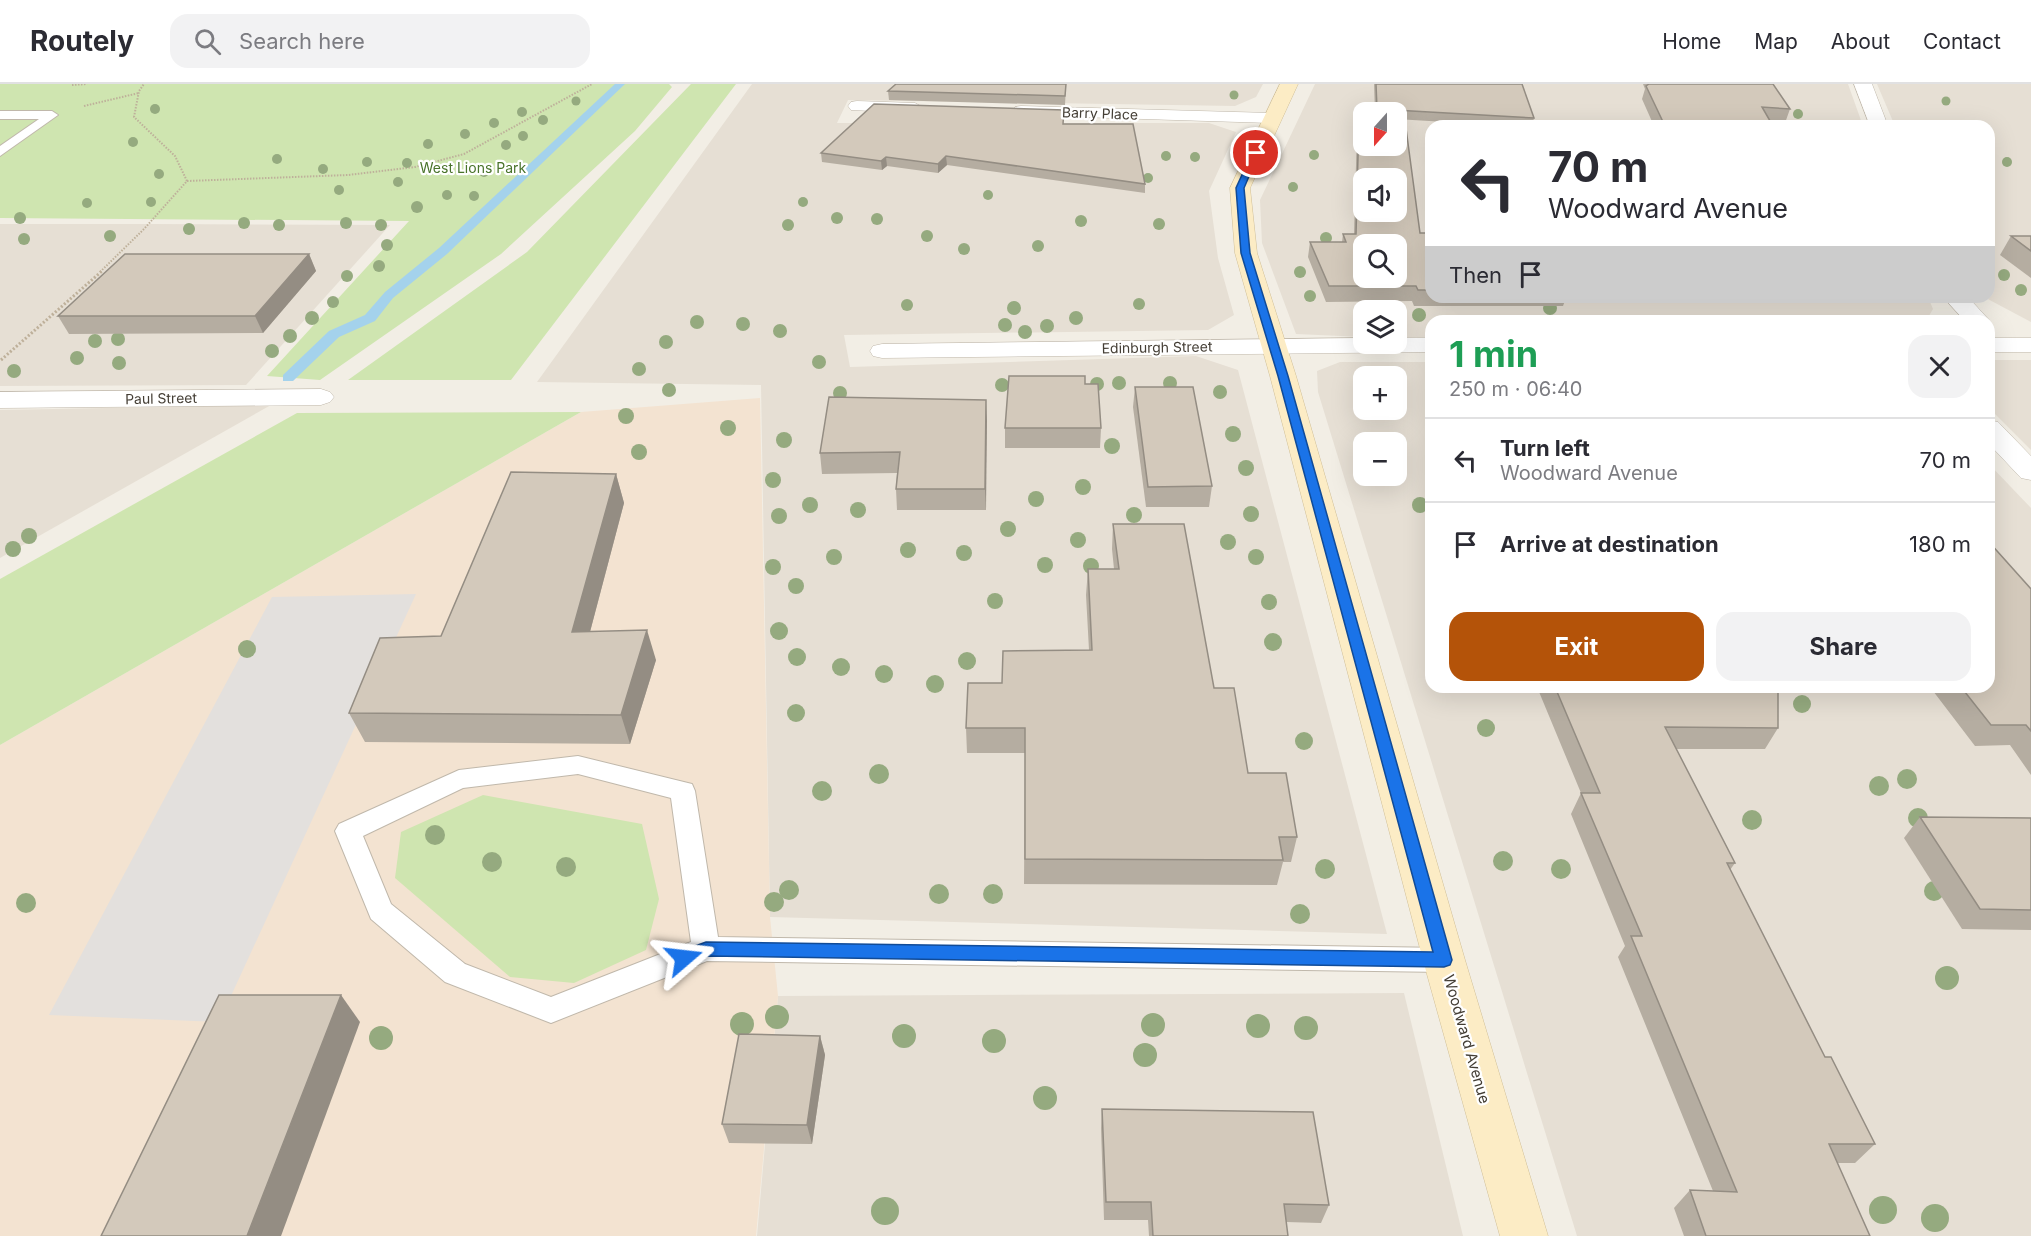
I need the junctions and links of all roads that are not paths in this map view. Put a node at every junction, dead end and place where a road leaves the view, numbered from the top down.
1 (1289, 84) edge
2 (1863, 84) edge
3 (857, 106) dead end
4 (928, 108) edge
5 (999, 110) edge
6 (0, 115) edge
7 (1271, 118) junction
8 (1877, 120) edge
9 (0, 152) edge
10 (1961, 303) edge
11 (1972, 315) edge
12 (1995, 341) edge
13 (1274, 345) junction
14 (1425, 345) edge
15 (2031, 345) edge
16 (882, 351) dead end
17 (321, 397) dead end
18 (0, 400) edge
19 (1995, 435) edge
20 (2031, 472) edge
21 (706, 949) junction
22 (1444, 960) junction
23 (1524, 1236) edge

1 - 7 street, Woodward Avenue
2 - 8 street
3 - 4 street
5 - 7 street, Barry Place
6 - 9 lane
7 - 13 street, Woodward Avenue
10 - 11 street
12 - 15 street
13 - 14 street, Edinburgh Street
13 - 16 street, Edinburgh Street
13 - 22 street, Woodward Avenue
17 - 18 street, Paul Street
19 - 20 street
21 - 21 lane
21 - 22 lane
22 - 23 street, Woodward Avenue

